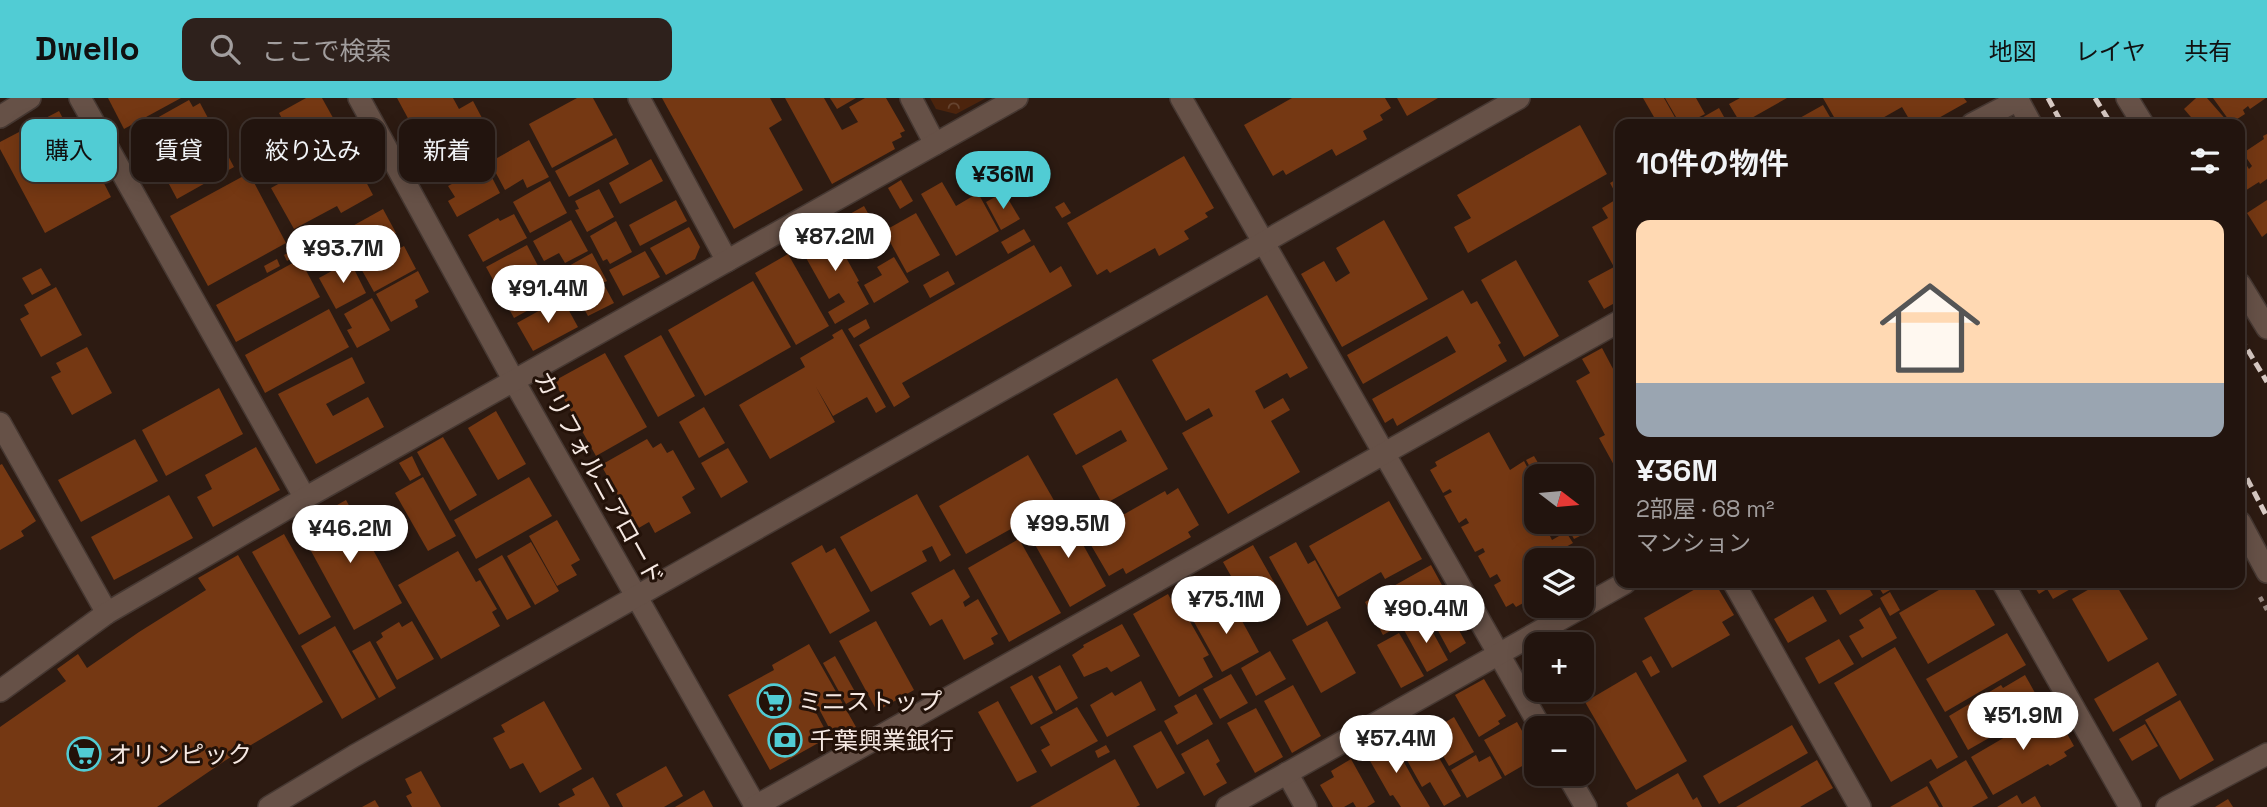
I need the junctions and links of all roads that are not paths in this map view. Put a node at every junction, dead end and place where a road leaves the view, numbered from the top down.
1 (30, 98) edge
2 (80, 98) edge
3 (359, 98) edge
4 (639, 98) edge
5 (911, 98) edge
6 (1017, 98) edge
7 (1181, 98) edge
8 (1519, 98) edge
9 (2127, 98) edge
10 (2017, 99) edge
11 (0, 117) edge
12 (1981, 119) edge
13 (2028, 119) edge
14 (2140, 119) edge
15 (935, 144) junction
16 (1263, 243) junction
17 (727, 261) junction
18 (2245, 292) edge
19 (1615, 324) edge
20 (2267, 328) edge
21 (514, 381) junction
22 (0, 423) edge
23 (1383, 453) junction
24 (305, 498) junction
25 (2245, 531) edge
26 (2267, 572) edge
27 (1616, 588) edge
28 (1737, 588) edge
29 (2006, 588) edge
30 (636, 598) junction
31 (107, 614) junction
32 (1499, 653) junction
33 (0, 691) edge
34 (1534, 716) edge
35 (2267, 754) edge
36 (1287, 773) junction
37 (1573, 786) edge
38 (1584, 806) edge
39 (269, 807) edge
40 (755, 807) edge
41 (1227, 807) edge
42 (1306, 807) edge
43 (1860, 807) edge
44 (2130, 807) edge
45 (2167, 807) edge

1 - 11 street
2 - 24 street
3 - 21 street, カリフォルニアロード
4 - 17 street
5 - 15 street
6 - 15 street
7 - 16 street
8 - 16 street
9 - 14 street
10 - 12 street
10 - 13 street
15 - 17 street
16 - 23 street
16 - 30 street
17 - 21 street
18 - 20 street
19 - 23 street
21 - 24 street
21 - 30 street, カリフォルニアロード
22 - 31 street
23 - 32 street
23 - 40 street
24 - 31 street
25 - 26 street
27 - 32 street
28 - 43 street
29 - 44 street
30 - 39 street
30 - 40 street, カリフォルニアロード
31 - 33 street
32 - 34 street
32 - 36 street
35 - 45 street
36 - 41 street
36 - 42 street
37 - 38 street

